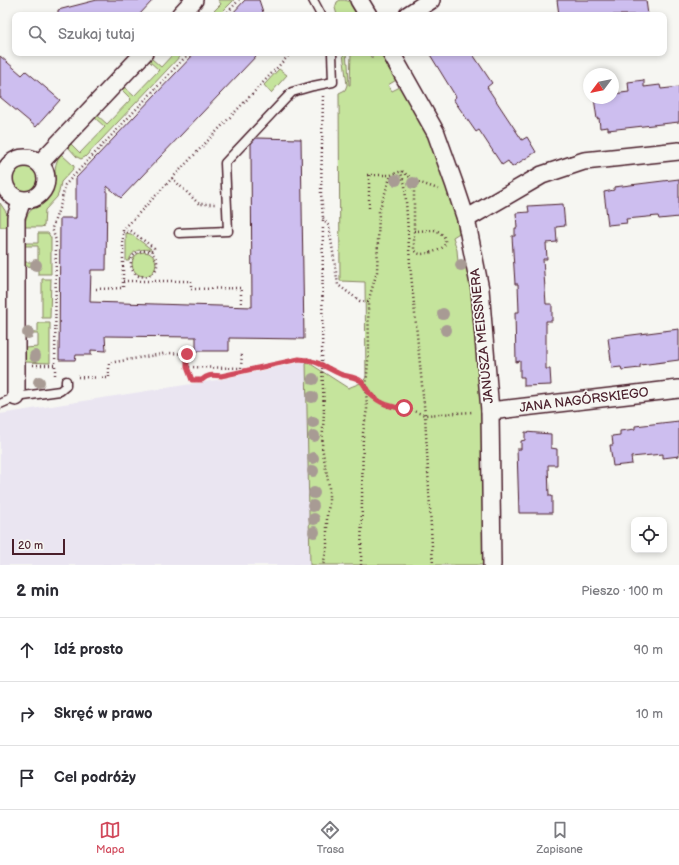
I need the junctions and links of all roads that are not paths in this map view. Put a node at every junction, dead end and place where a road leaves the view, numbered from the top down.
1 (194, 0) edge
2 (313, 0) edge
3 (359, 0) edge
4 (431, 0) edge
5 (183, 12) edge
6 (319, 12) edge
7 (366, 12) edge
8 (413, 12) edge
9 (141, 56) edge
10 (332, 56) edge
11 (393, 56) edge
12 (679, 151) edge
13 (40, 164) junction
14 (3, 188) edge
15 (22, 200) junction
16 (466, 219) junction
17 (179, 233) dead end
18 (66, 381) dead end
19 (679, 390) edge
20 (16, 398) junction
21 (0, 404) edge
22 (490, 411) junction
23 (492, 565) edge

1 - 5 street
2 - 6 lane
3 - 7 street
4 - 8 street
9 - 13 street
10 - 17 lane
11 - 16 street, JANUSZA MEISSNERA
12 - 16 street
13 - 14 street
13 - 15 street
14 - 15 street
15 - 20 street
16 - 22 street, JANUSZA MEISSNERA
18 - 20 lane
19 - 22 street, JANA NAGÓRSKIEGO
20 - 21 lane
22 - 23 street, JANUSZA MEISSNERA

